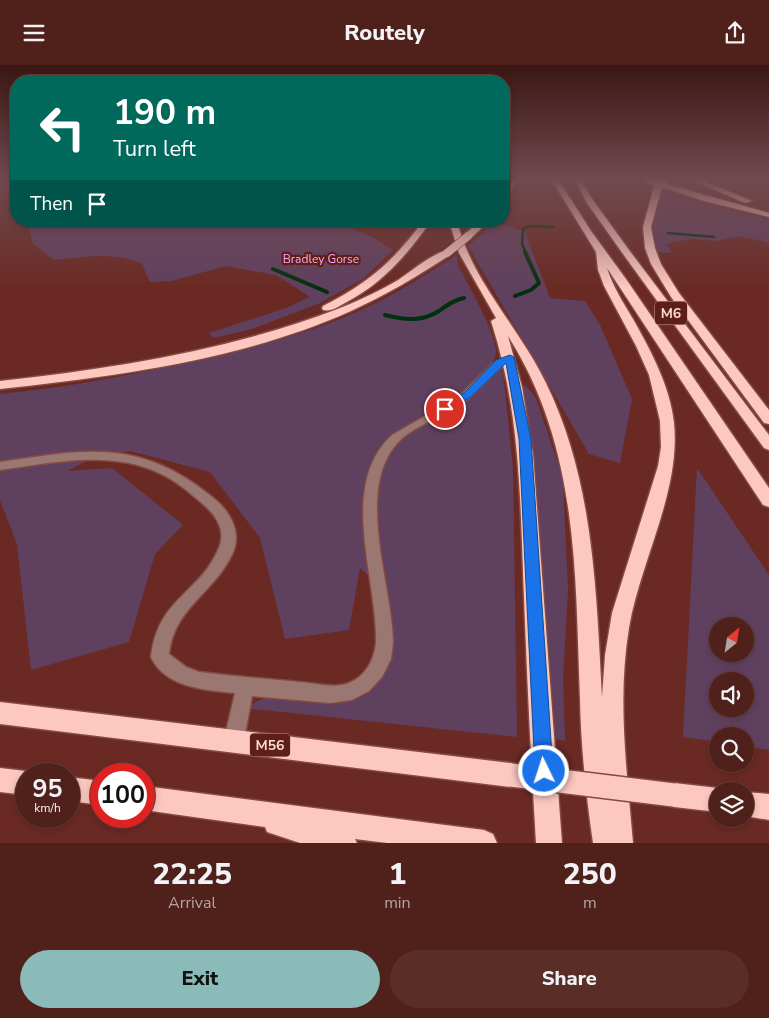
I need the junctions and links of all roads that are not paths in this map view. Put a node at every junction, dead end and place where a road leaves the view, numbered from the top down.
1 (576, 215) edge
2 (600, 215) edge
3 (649, 215) edge
4 (422, 227) edge
5 (455, 227) edge
6 (478, 227) edge
7 (600, 252) junction
8 (483, 286) junction
9 (216, 350) junction
10 (510, 357) junction
11 (0, 385) edge
12 (769, 420) edge
13 (769, 445) edge
14 (0, 466) edge
15 (769, 501) edge
16 (245, 687) junction
17 (0, 713) edge
18 (234, 740) junction
19 (0, 780) edge
20 (15, 782) edge
21 (155, 799) edge
22 (709, 799) edge
23 (754, 805) edge
24 (769, 807) edge
25 (229, 809) junction
26 (344, 843) edge
27 (484, 843) edge
28 (548, 843) edge
29 (606, 843) edge
30 (620, 843) edge

1 - 7 highway, M6
2 - 13 highway, M6
3 - 12 highway
4 - 9 highway
5 - 8 highway
6 - 9 highway, bridge
7 - 15 highway, M6
7 - 30 highway
8 - 10 highway
8 - 29 highway
9 - 11 highway
10 - 16 lane
10 - 28 highway
14 - 16 lane
16 - 18 lane
17 - 18 highway, M56
18 - 22 highway, M56, bridge
19 - 20 highway
21 - 25 highway
23 - 24 highway
25 - 26 highway
25 - 27 highway

